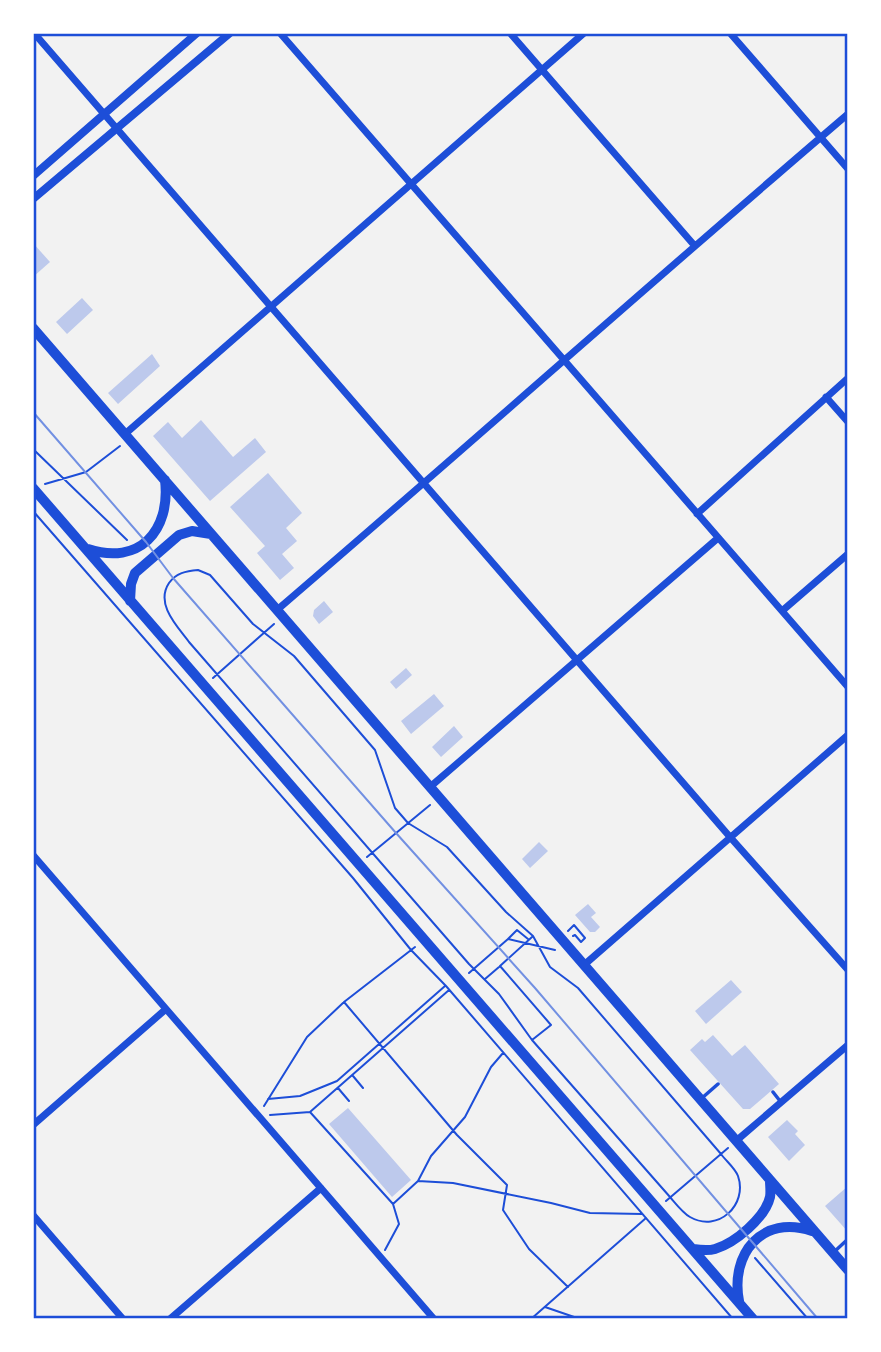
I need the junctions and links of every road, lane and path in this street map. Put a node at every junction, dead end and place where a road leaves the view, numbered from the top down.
1 (34, 33) edge
2 (197, 33) edge
3 (230, 33) edge
4 (280, 33) edge
5 (510, 33) edge
6 (584, 33) edge
7 (730, 33) edge
8 (542, 69) junction
9 (105, 114) junction
10 (848, 114) edge
11 (116, 127) junction
12 (821, 138) junction
13 (848, 169) edge
14 (33, 176) edge
15 (411, 184) junction
16 (33, 199) edge
17 (694, 245) junction
18 (270, 305) junction
19 (33, 328) edge
20 (564, 361) junction
21 (848, 378) edge
22 (826, 397) junction
23 (848, 422) edge
24 (127, 437) junction
25 (33, 449) edge
26 (66, 479) junction
27 (165, 480) junction
28 (425, 483) junction
29 (38, 486) edge
30 (33, 512) edge
31 (697, 514) junction
32 (211, 534) junction
33 (718, 538) junction
34 (85, 548) junction
35 (135, 548) junction
36 (848, 554) edge
37 (130, 601) junction
38 (782, 611) junction
39 (280, 613) junction
40 (264, 634) junction
41 (576, 660) junction
42 (218, 674) junction
43 (204, 687) junction
44 (848, 687) edge
45 (848, 736) edge
46 (430, 787) junction
47 (439, 798) junction
48 (408, 823) junction
49 (730, 837) junction
50 (373, 852) junction
51 (33, 855) edge
52 (359, 865) junction
53 (353, 878) junction
54 (533, 936) junction
55 (509, 938) junction
56 (424, 940) junction
57 (528, 940) junction
58 (562, 940) junction
59 (411, 950) junction
60 (555, 950) dead end
61 (469, 964) junction
62 (584, 965) junction
63 (500, 966) junction
64 (848, 970) edge
65 (460, 979) junction
66 (484, 980) junction
67 (446, 986) junction
68 (344, 1002) junction
69 (166, 1009) junction
70 (532, 1040) junction
71 (381, 1043) junction
72 (514, 1044) junction
73 (848, 1045) edge
74 (503, 1052) junction
75 (353, 1076) junction
76 (718, 1084) dead end
77 (338, 1087) junction
78 (363, 1088) dead end
79 (773, 1092) dead end
80 (268, 1099) junction
81 (700, 1099) junction
82 (349, 1101) dead end
83 (781, 1102) junction
84 (310, 1112) junction
85 (258, 1115) junction
86 (33, 1125) edge
87 (455, 1131) junction
88 (736, 1141) junction
89 (721, 1154) junction
90 (770, 1180) junction
91 (418, 1181) junction
92 (321, 1188) junction
93 (505, 1193) junction
94 (670, 1198) junction
95 (393, 1204) junction
96 (657, 1208) junction
97 (643, 1214) junction
98 (33, 1215) edge
99 (647, 1218) junction
100 (814, 1232) junction
101 (848, 1239) edge
102 (747, 1249) junction
103 (693, 1250) junction
104 (833, 1253) junction
105 (380, 1257) junction
106 (848, 1270) edge
107 (568, 1287) junction
108 (740, 1303) junction
109 (544, 1307) junction
110 (122, 1319) edge
111 (170, 1319) edge
112 (434, 1319) edge
113 (531, 1319) edge
114 (580, 1319) edge
115 (733, 1319) edge
116 (753, 1319) edge
117 (808, 1319) edge

1 - 9 street
2 - 9 street
3 - 11 street
4 - 15 street
5 - 8 street
6 - 8 street
7 - 12 street
8 - 15 street
8 - 17 street
9 - 11 street
9 - 14 street
10 - 12 street
11 - 16 street
11 - 18 street
12 - 13 street
12 - 17 street
15 - 18 street
15 - 20 street
17 - 20 street
18 - 24 street
18 - 28 street
19 - 24 highway
20 - 28 street
20 - 31 street
21 - 22 street
22 - 23 street
22 - 31 street
24 - 26 path
24 - 27 highway
25 - 26 path
26 - 29 path
26 - 35 path
27 - 32 highway
27 - 35 highway
28 - 39 street
28 - 41 street
29 - 34 highway
30 - 53 path
31 - 33 street
32 - 37 highway
32 - 39 highway
33 - 38 street
33 - 41 street
34 - 35 highway
34 - 37 highway
36 - 38 street
37 - 43 highway
38 - 44 street
39 - 40 path
39 - 46 highway
40 - 42 path
40 - 42 path
40 - 48 path
41 - 46 street
41 - 49 street
42 - 43 path
42 - 50 path
43 - 52 highway
45 - 49 street
46 - 47 highway
47 - 48 path
47 - 58 highway
48 - 50 path
48 - 54 path
49 - 62 street
49 - 64 street
50 - 52 path
50 - 61 path
51 - 69 street
52 - 53 path
52 - 56 highway
53 - 59 path
54 - 57 path
54 - 89 path
55 - 57 path
55 - 60 path
55 - 65 path
56 - 59 path
56 - 65 highway
57 - 63 path
58 - 58 path
58 - 62 highway
59 - 67 path
59 - 68 path
61 - 65 path
61 - 66 path
62 - 81 highway
63 - 66 path
63 - 70 path
65 - 72 highway
65 - 75 path
66 - 70 path
67 - 71 path
67 - 74 path
68 - 71 path
68 - 80 path
69 - 85 street
69 - 86 street
70 - 72 path
70 - 94 path
71 - 80 path
71 - 87 path
72 - 74 path
72 - 96 highway
73 - 83 street
74 - 87 path
74 - 97 path
75 - 77 path
75 - 78 path
76 - 81 lane
77 - 82 path
77 - 84 path
79 - 83 lane
80 - 85 path
81 - 88 highway
83 - 88 street
84 - 85 path
84 - 95 path
85 - 92 street
87 - 91 path
87 - 93 path
88 - 89 path
88 - 90 highway
89 - 94 path
89 - 94 path
90 - 100 highway
90 - 103 highway
91 - 93 path
91 - 95 path
92 - 105 street
92 - 111 street
93 - 97 path
93 - 107 path
94 - 96 path
95 - 105 path
96 - 103 highway
97 - 99 path
98 - 110 street
99 - 107 path
99 - 115 path
100 - 102 highway
100 - 104 highway
101 - 104 lane
102 - 108 highway
102 - 117 path
103 - 108 highway
104 - 106 highway
105 - 112 street
107 - 109 path
108 - 116 highway
109 - 113 path
109 - 114 path

